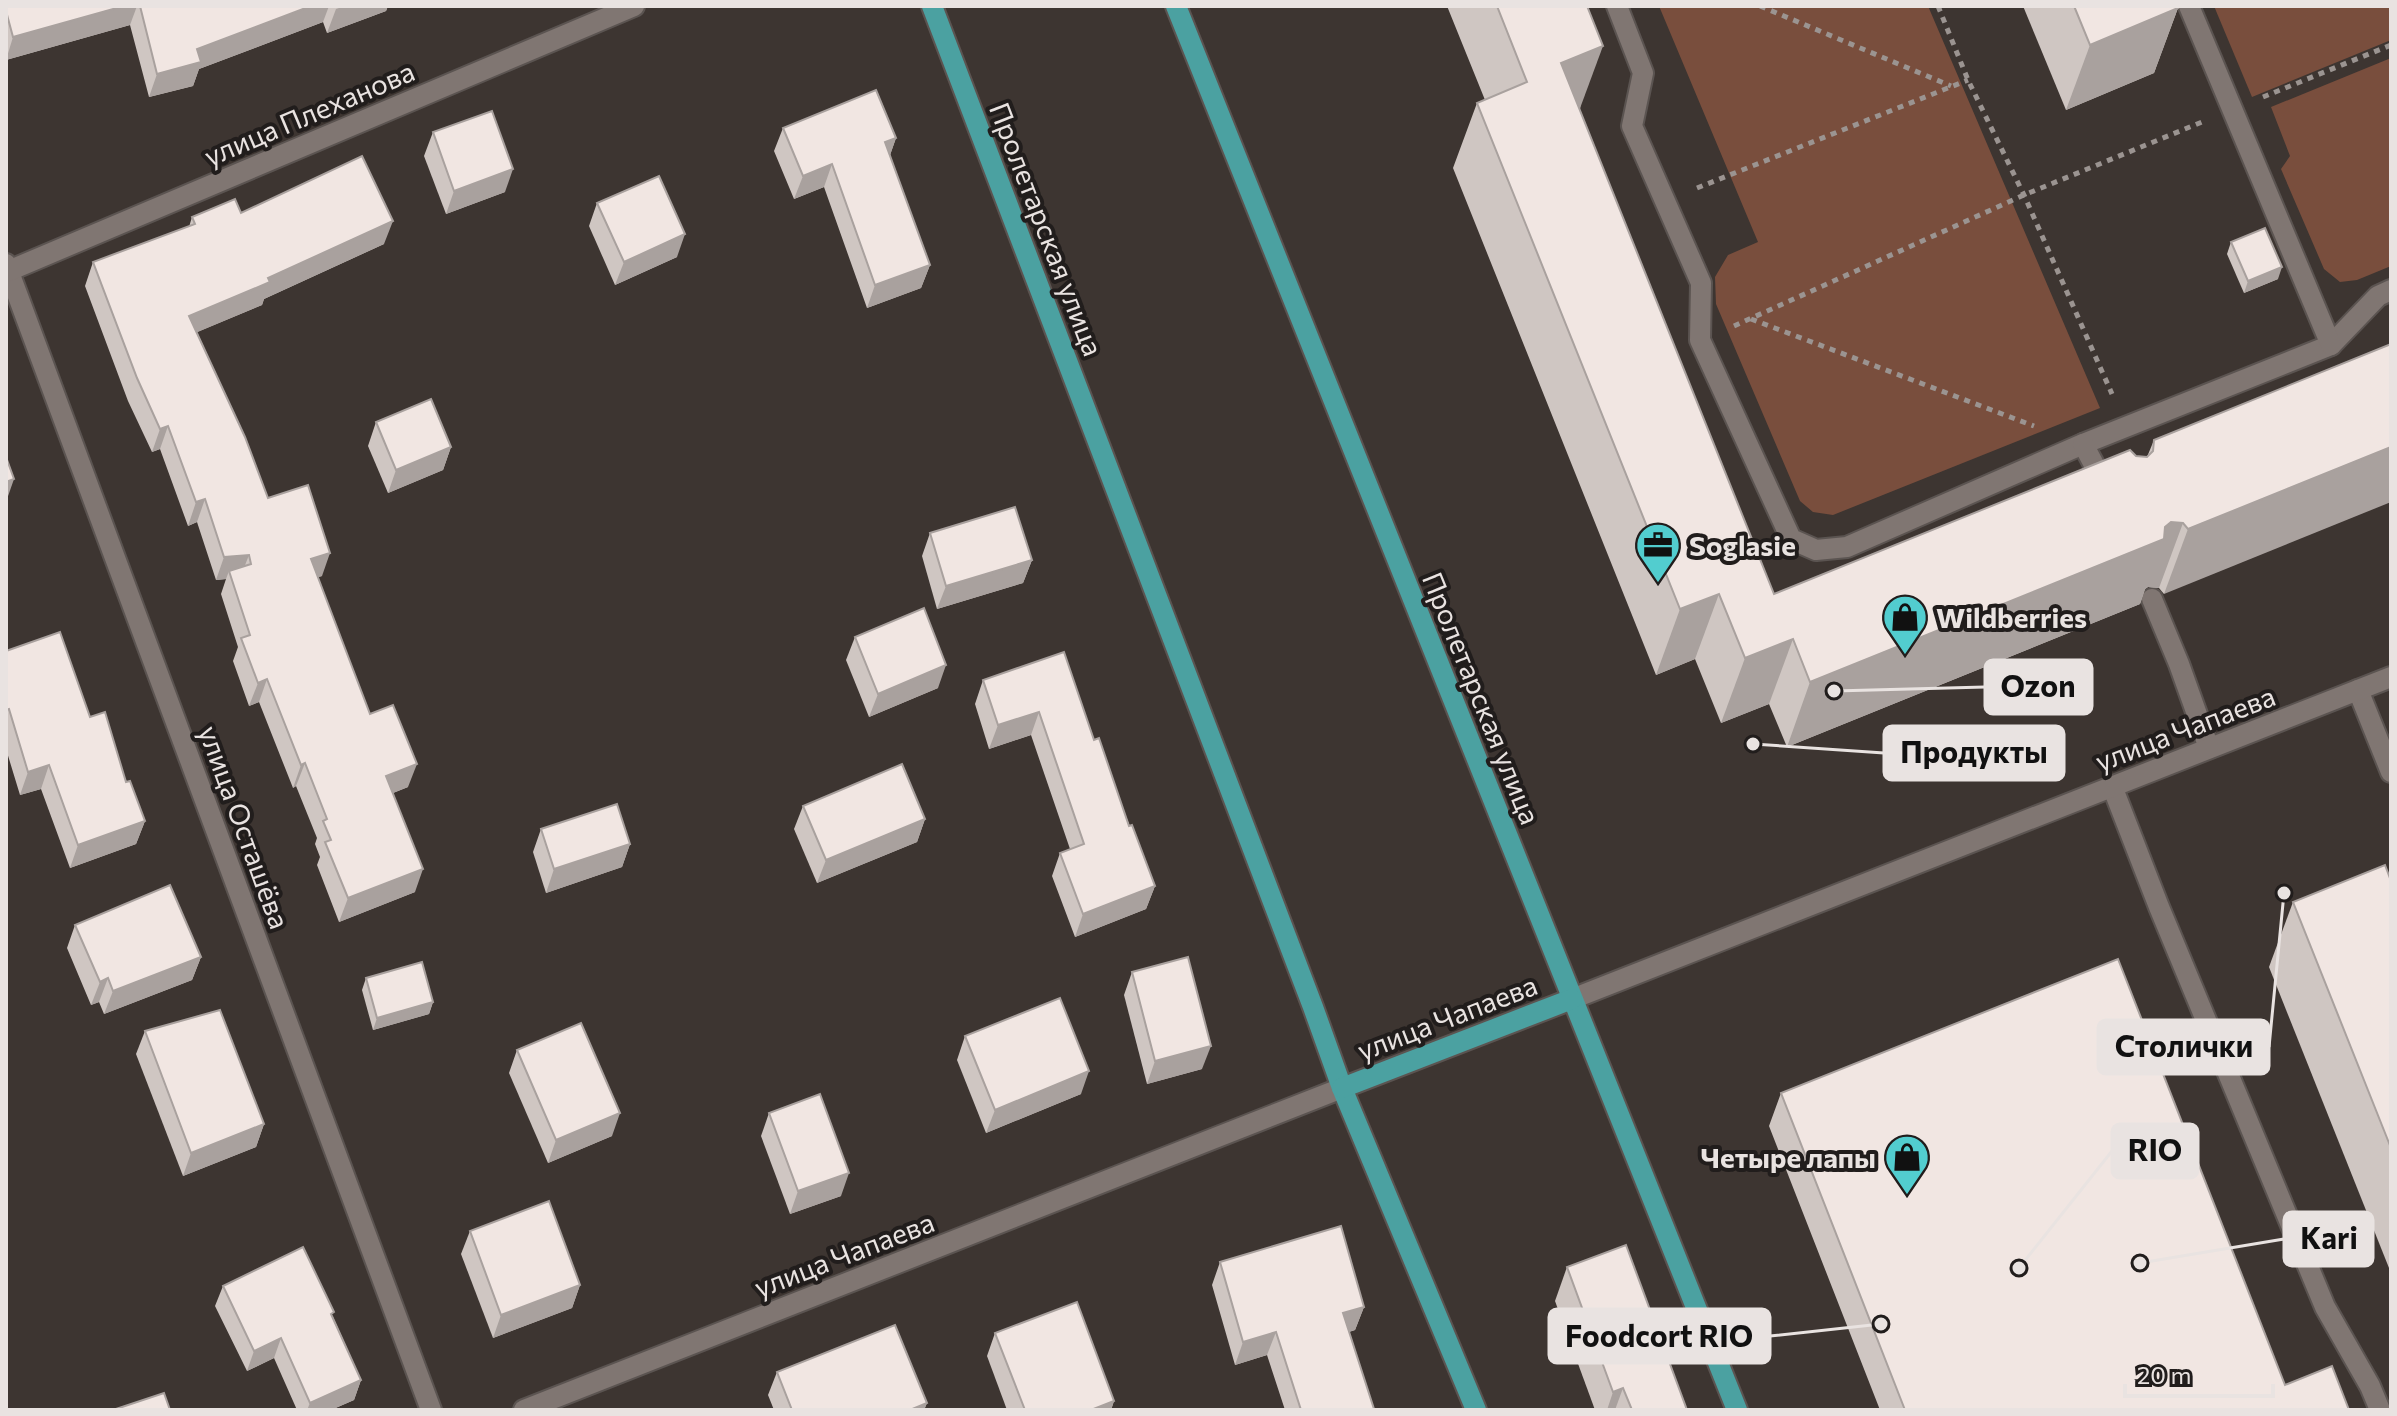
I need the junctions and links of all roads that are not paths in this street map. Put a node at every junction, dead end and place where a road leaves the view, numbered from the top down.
1 (634, 6) edge
2 (932, 6) edge
3 (1176, 6) edge
4 (1617, 6) edge
5 (2189, 6) edge
6 (7, 269) edge
7 (2391, 290) edge
8 (2331, 345) junction
9 (2083, 444) junction
10 (2118, 510) edge
11 (2152, 599) edge
12 (2391, 677) edge
13 (2358, 690) junction
14 (2209, 748) junction
15 (2391, 772) edge
16 (2112, 786) junction
17 (1572, 999) junction
18 (1342, 1088) junction
19 (431, 1410) edge
20 (524, 1410) edge
21 (1476, 1410) edge
22 (1737, 1410) edge
23 (2380, 1410) edge

1 - 6 street, улица Плеханова
2 - 18 main road, Пролетарская улица
3 - 17 main road, Пролетарская улица
4 - 9 street
5 - 8 street
6 - 19 street, улица Осташёва
7 - 8 street
8 - 9 street
9 - 10 street
11 - 14 street
12 - 13 street, улица Чапаева
13 - 14 street, улица Чапаева
13 - 15 street
14 - 16 street, улица Чапаева
16 - 17 street, улица Чапаева
16 - 23 street
17 - 18 main road, улица Чапаева
17 - 22 main road, Пролетарская улица
18 - 20 street, улица Чапаева
18 - 21 main road, Пролетарская улица

